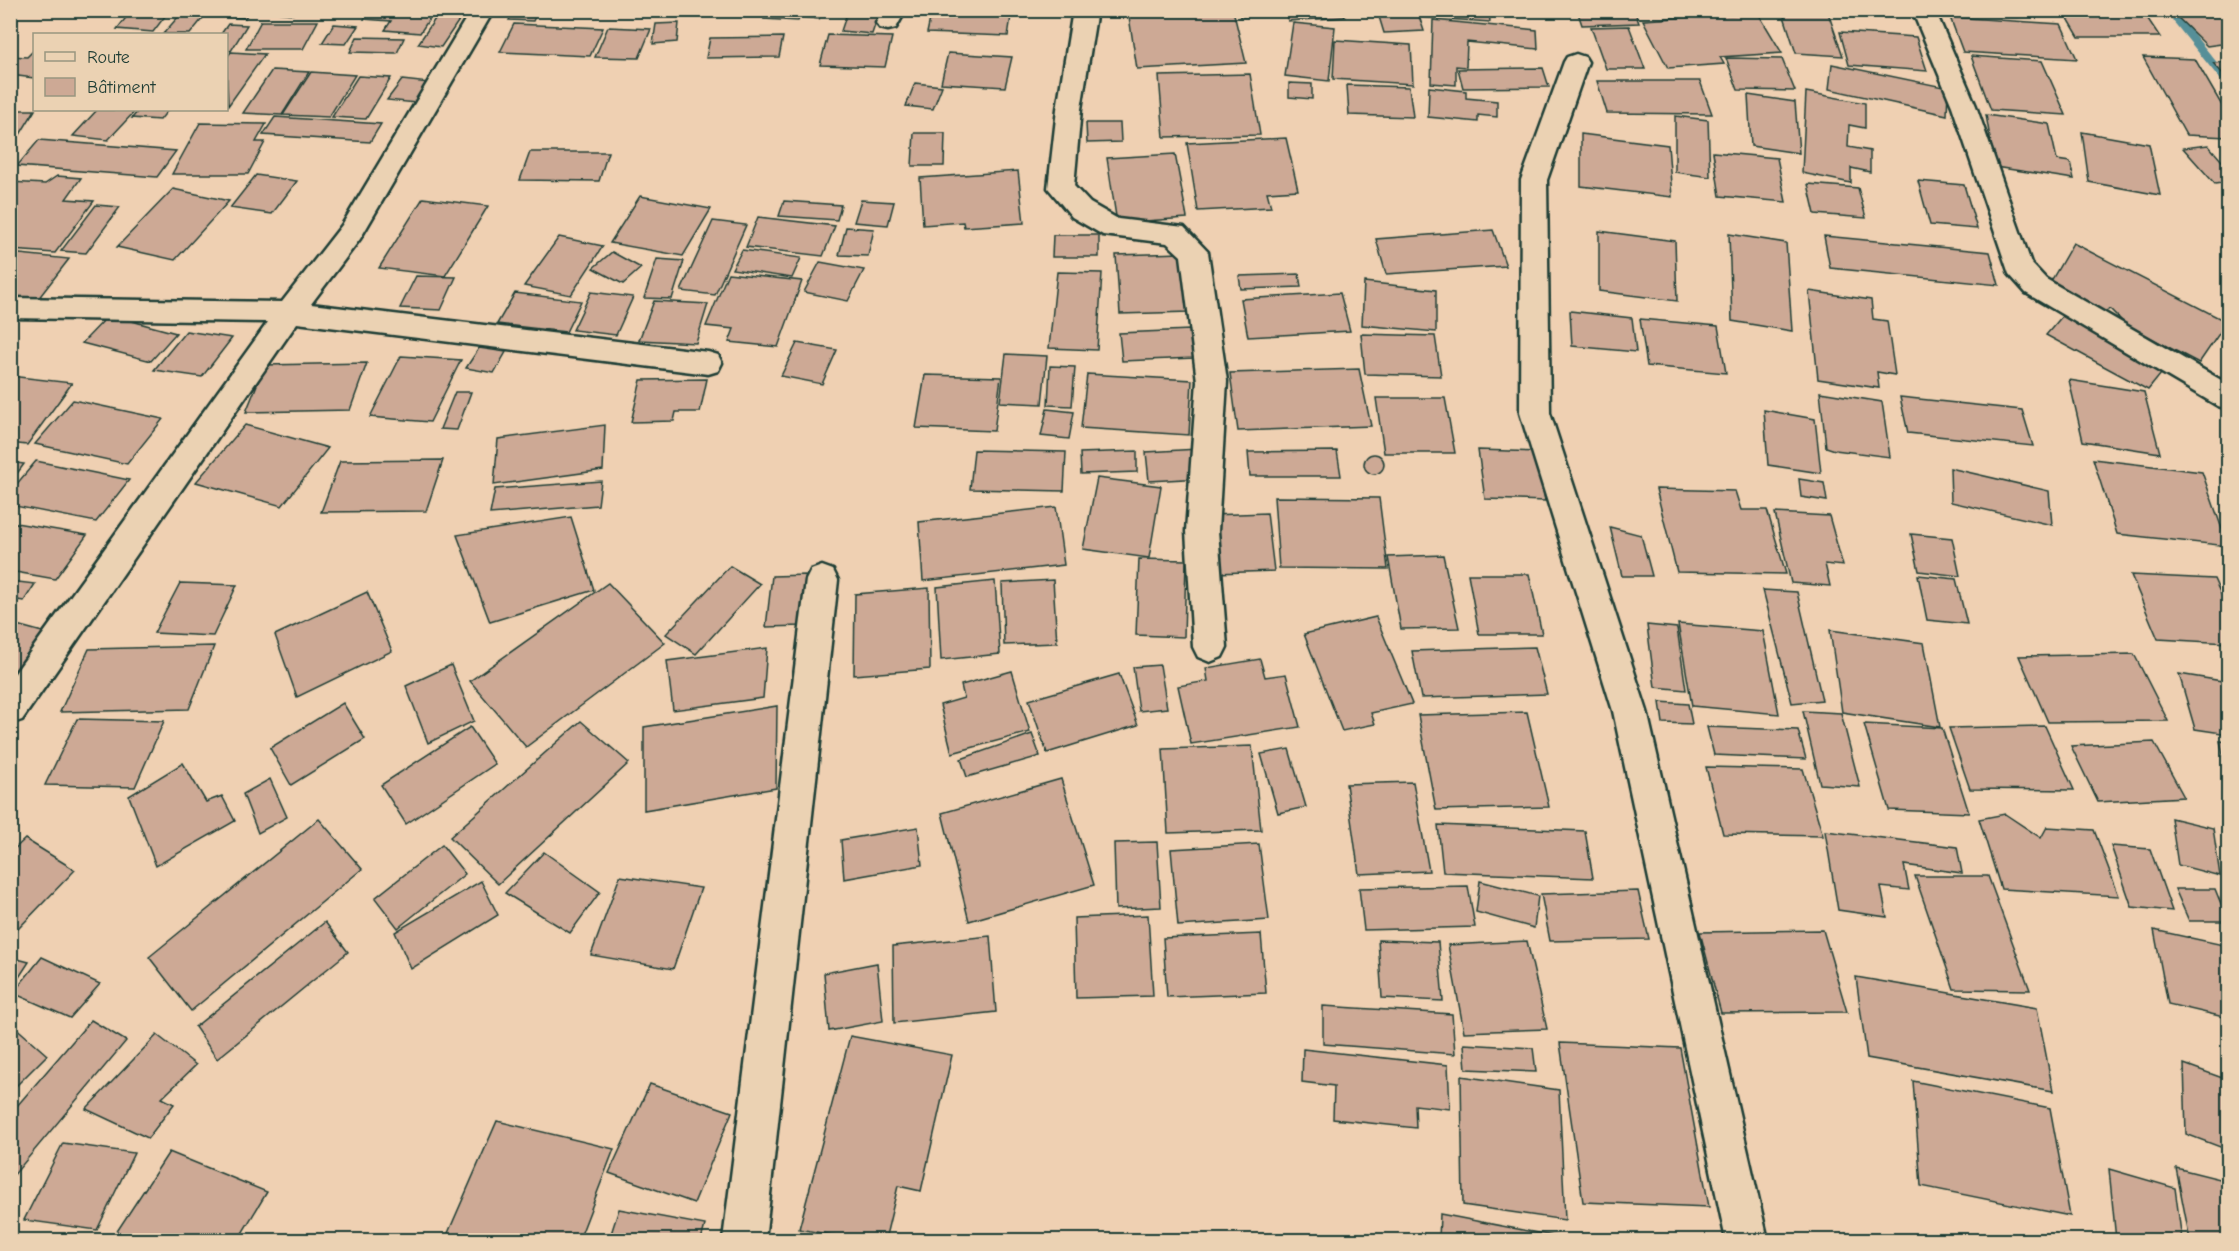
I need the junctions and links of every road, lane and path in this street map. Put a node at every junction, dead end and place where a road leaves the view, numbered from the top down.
1 (483, 10) edge
2 (1085, 10) edge
3 (1923, 10) edge
4 (1576, 62) dead end
5 (10, 308) edge
6 (290, 312) junction
7 (708, 363) dead end
8 (2229, 398) edge
9 (822, 580) dead end
10 (1210, 647) dead end
11 (10, 709) edge
12 (744, 1240) edge
13 (1747, 1240) edge

1 - 6 street
2 - 10 street
3 - 8 street
4 - 13 street
5 - 6 street
6 - 7 street
6 - 11 street
9 - 12 street

